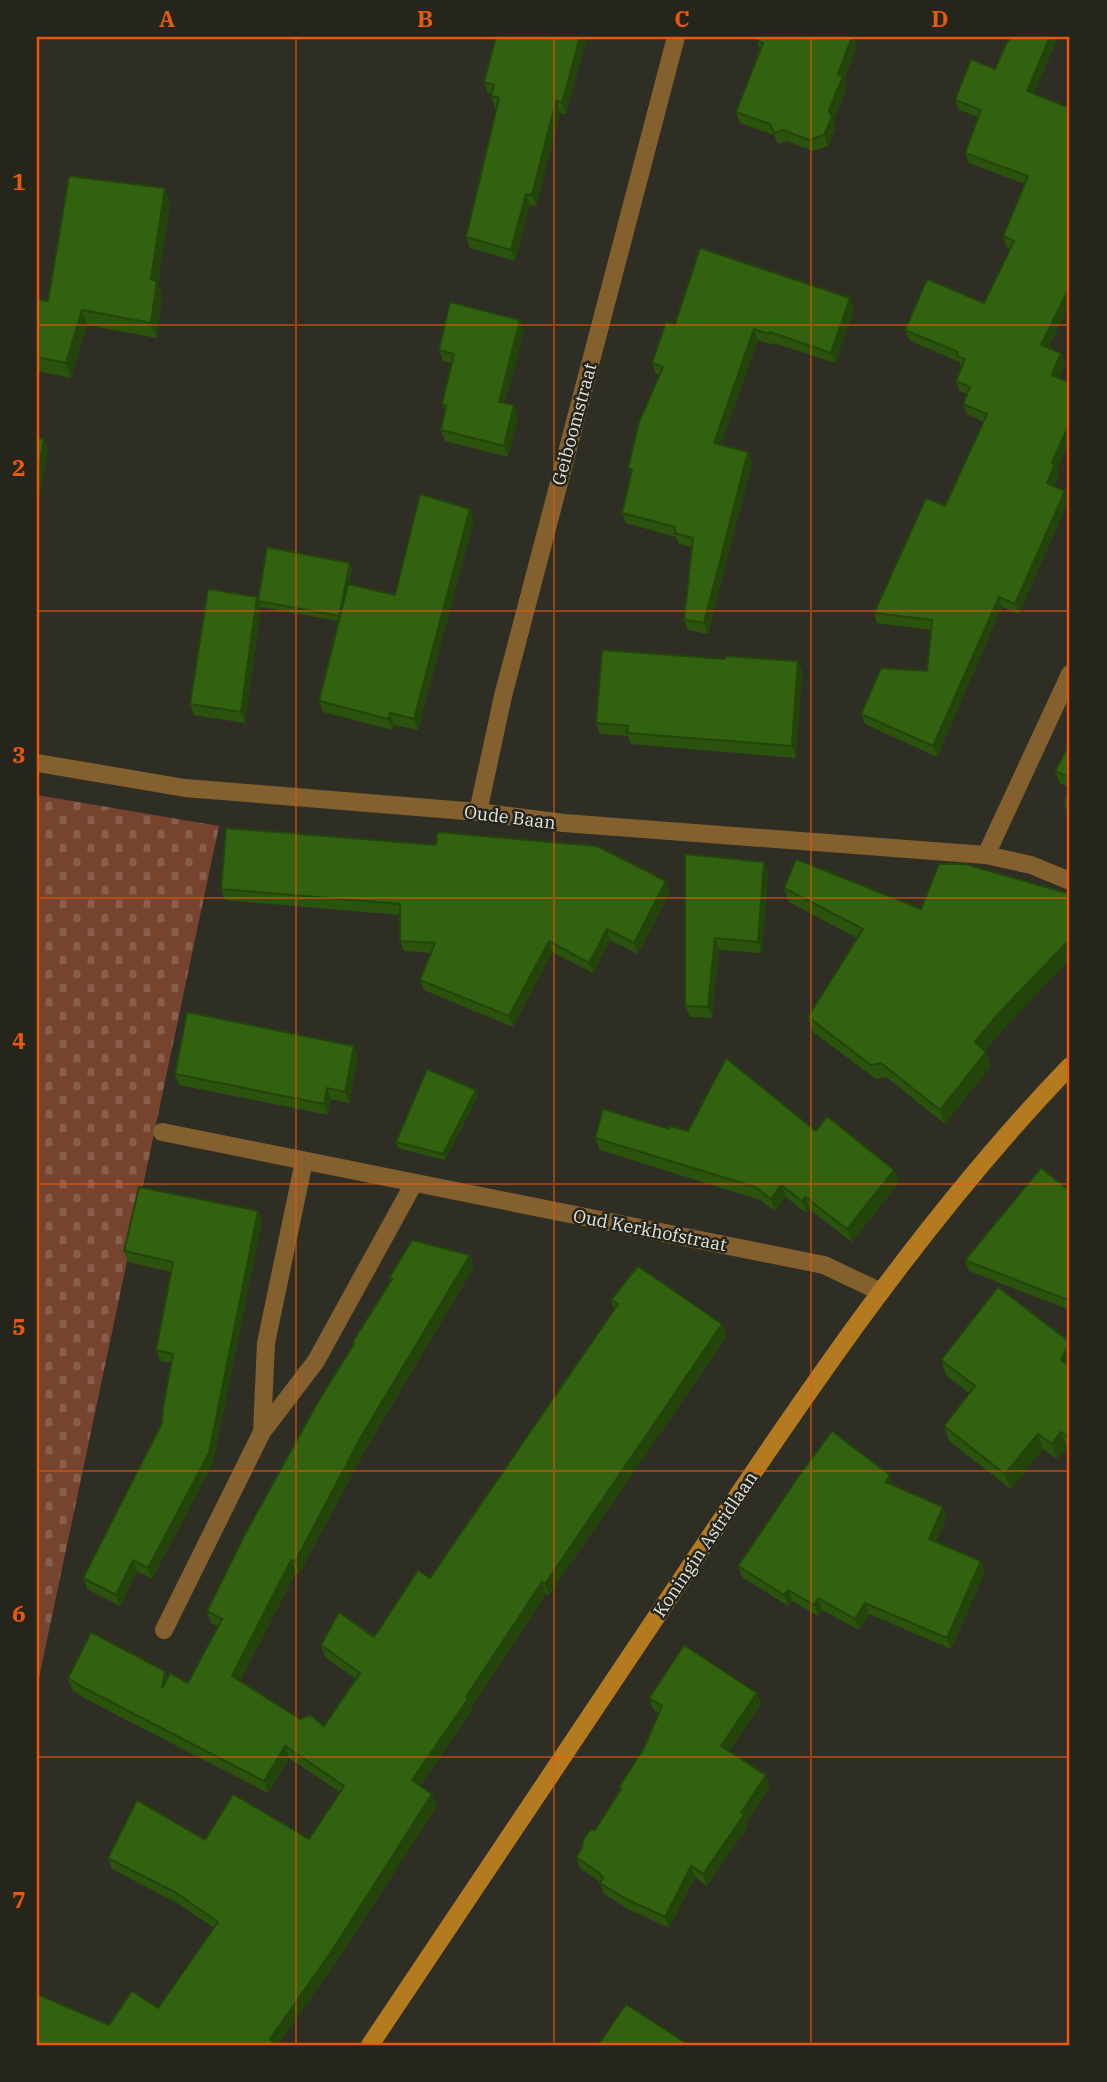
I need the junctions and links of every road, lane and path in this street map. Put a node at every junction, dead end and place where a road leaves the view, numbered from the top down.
1 (676, 37) edge
2 (1070, 674) edge
3 (37, 762) edge
4 (478, 813) junction
5 (986, 855) junction
6 (1070, 881) edge
7 (1070, 1066) edge
8 (162, 1132) dead end
9 (304, 1161) junction
10 (414, 1183) junction
11 (881, 1293) junction
12 (262, 1432) junction
13 (164, 1629) dead end
14 (370, 2045) edge

1 - 4 street, Geiboomstraat
2 - 5 street
3 - 4 street, Oude Baan
4 - 5 street, Oude Baan
5 - 6 street, Oude Baan
7 - 11 main road, Koningin Astridlaan
8 - 9 street, Oud Kerkhofstraat
9 - 10 street, Oud Kerkhofstraat
9 - 12 street
10 - 11 street, Oud Kerkhofstraat
10 - 12 street
11 - 14 main road, Koningin Astridlaan
12 - 13 street

